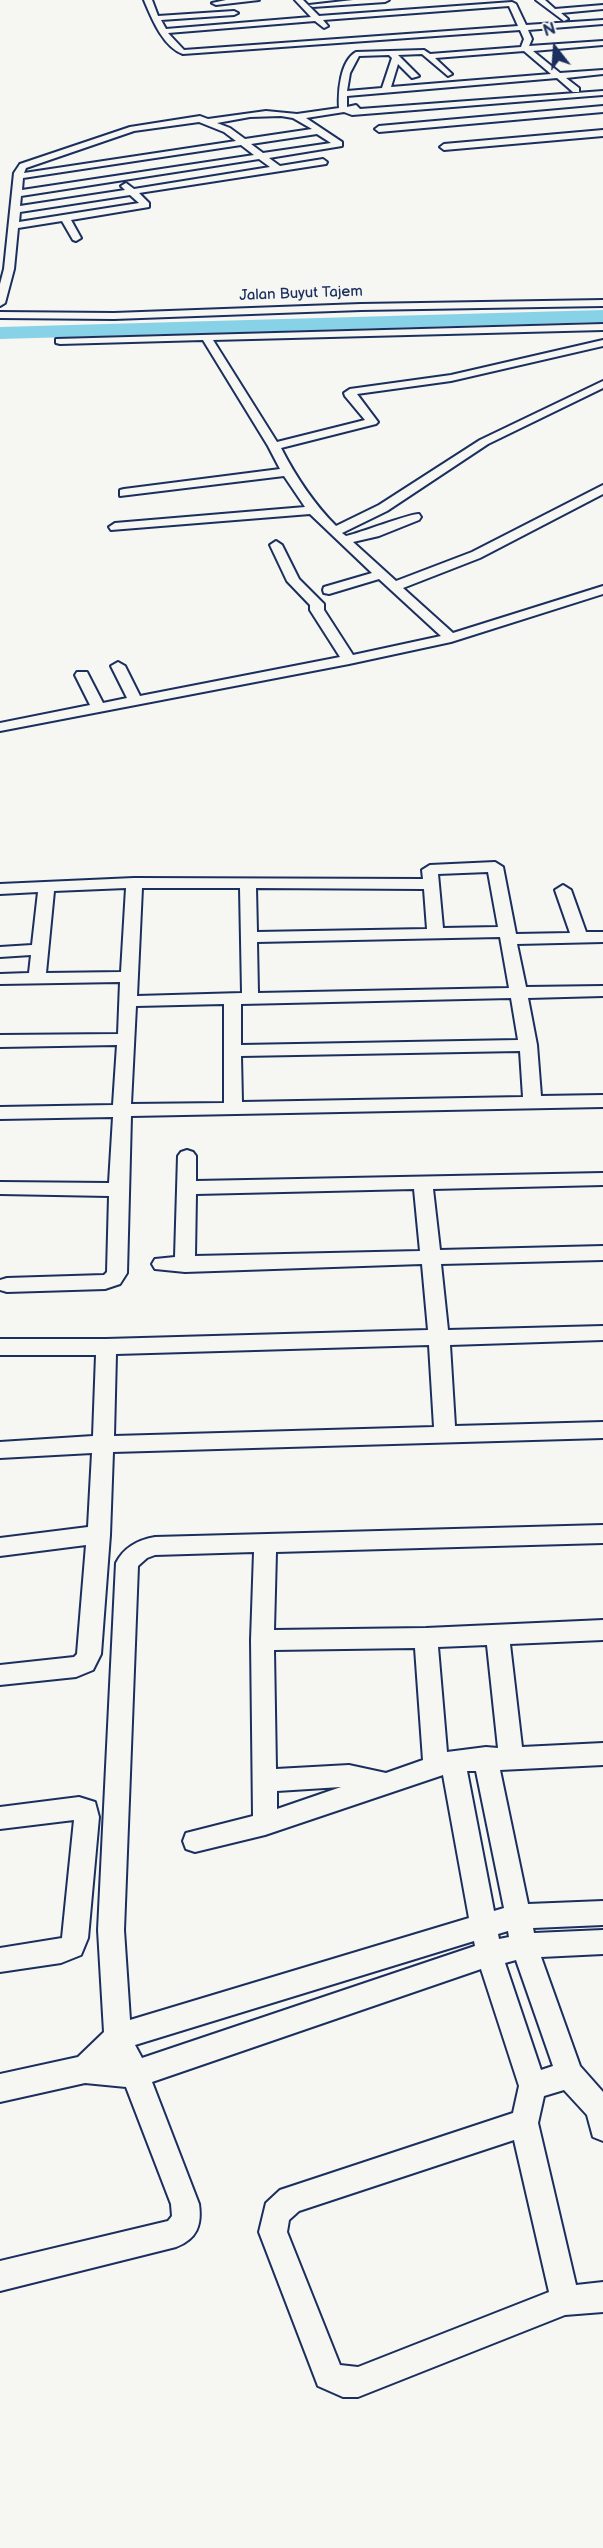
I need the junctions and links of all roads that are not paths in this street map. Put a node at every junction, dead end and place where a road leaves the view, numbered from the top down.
1 (255, 0) edge
2 (299, 0) edge
3 (385, 0) edge
4 (426, 0) edge
5 (584, 0) edge
6 (542, 2) edge
7 (209, 3) dead end
8 (469, 3) edge
9 (150, 4) edge
10 (162, 7) dead end
11 (603, 7) edge
12 (295, 9) dead end
13 (437, 9) junction
14 (315, 11) edge
15 (553, 11) junction
16 (249, 12) dead end
17 (517, 13) junction
18 (506, 14) dead end
19 (603, 18) edge
20 (157, 20) junction
21 (566, 20) junction
22 (603, 22) edge
23 (523, 26) junction
24 (165, 31) junction
25 (317, 32) dead end
26 (603, 33) edge
27 (339, 35) junction
28 (528, 39) junction
29 (183, 41) dead end
30 (171, 42) junction
31 (603, 42) edge
32 (526, 48) junction
33 (603, 52) edge
34 (356, 53) junction
35 (581, 54) dead end
36 (394, 56) junction
37 (429, 56) junction
38 (527, 58) dead end
39 (548, 61) junction
40 (537, 62) junction
41 (472, 63) dead end
42 (438, 65) junction
43 (558, 65) dead end
44 (603, 72) edge
45 (459, 73) dead end
46 (437, 74) dead end
47 (448, 74) junction
48 (426, 75) dead end
49 (559, 75) junction
50 (401, 77) junction
51 (603, 87) edge
52 (386, 90) junction
53 (576, 90) junction
54 (603, 93) edge
55 (341, 94) junction
56 (488, 97) junction
57 (499, 102) junction
58 (603, 109) edge
59 (339, 110) junction
60 (296, 117) junction
61 (515, 117) junction
62 (207, 122) junction
63 (221, 128) junction
64 (379, 129) dead end
65 (198, 131) dead end
66 (319, 131) junction
67 (603, 133) edge
68 (539, 139) junction
69 (127, 142) dead end
70 (243, 142) junction
71 (444, 147) dead end
72 (69, 150) junction
73 (552, 150) dead end
74 (262, 156) junction
75 (323, 162) dead end
76 (278, 169) junction
77 (16, 174) junction
78 (117, 178) junction
79 (14, 190) junction
80 (134, 192) junction
81 (13, 207) junction
82 (65, 218) junction
83 (0, 225) edge
84 (14, 225) junction
85 (76, 238) dead end
86 (0, 244) edge
87 (12, 244) junction
88 (0, 303) edge
89 (603, 303) edge
90 (0, 315) edge
91 (603, 327) edge
92 (206, 337) junction
93 (60, 341) dead end
94 (603, 343) edge
95 (603, 384) edge
96 (274, 446) junction
97 (287, 472) junction
98 (603, 489) edge
99 (124, 493) dead end
100 (313, 510) junction
101 (415, 517) dead end
102 (115, 527) dead end
103 (338, 537) junction
104 (276, 545) dead end
105 (380, 575) junction
106 (393, 587) junction
107 (329, 590) dead end
108 (603, 590) edge
109 (451, 638) junction
110 (349, 660) junction
111 (118, 666) dead end
112 (82, 675) dead end
113 (136, 702) junction
114 (99, 709) junction
115 (0, 727) edge
116 (134, 883) junction
117 (429, 884) junction
118 (248, 885) junction
119 (46, 886) junction
120 (0, 889) edge
121 (563, 890) dead end
122 (435, 933) junction
123 (508, 935) junction
124 (249, 937) junction
125 (603, 937) edge
126 (580, 938) junction
127 (40, 950) junction
128 (0, 952) edge
129 (129, 977) junction
130 (37, 979) junction
131 (0, 980) edge
132 (603, 991) edge
133 (519, 993) junction
134 (250, 998) junction
135 (232, 999) junction
136 (128, 1001) junction
137 (126, 1039) junction
138 (0, 1041) edge
139 (528, 1046) junction
140 (232, 1052) junction
141 (603, 1101) edge
142 (532, 1102) junction
143 (232, 1108) junction
144 (122, 1111) junction
145 (0, 1113) edge
146 (187, 1156) dead end
147 (603, 1179) edge
148 (423, 1184) junction
149 (0, 1188) edge
150 (186, 1188) junction
151 (118, 1190) junction
152 (603, 1253) edge
153 (430, 1258) junction
154 (162, 1264) dead end
155 (185, 1265) junction
156 (7, 1285) dead end
157 (603, 1333) edge
158 (439, 1338) junction
159 (0, 1347) edge
160 (106, 1347) junction
161 (603, 1430) edge
162 (445, 1436) junction
163 (104, 1444) junction
164 (0, 1450) edge
165 (99, 1534) junction
166 (603, 1534) edge
167 (265, 1542) junction
168 (0, 1547) edge
169 (603, 1630) edge
170 (497, 1635) junction
171 (426, 1638) junction
172 (262, 1640) junction
173 (0, 1675) edge
174 (603, 1754) edge
175 (498, 1757) junction
176 (445, 1763) junction
177 (264, 1782) junction
178 (388, 1784) junction
179 (0, 1818) edge
180 (265, 1824) junction
181 (195, 1840) dead end
182 (603, 1913) edge
183 (517, 1917) junction
184 (482, 1926) junction
185 (603, 1942) edge
186 (524, 1946) junction
187 (489, 1954) junction
188 (0, 1960) edge
189 (118, 2037) junction
190 (85, 2069) junction
191 (135, 2074) junction
192 (569, 2075) junction
193 (533, 2086) junction
194 (0, 2088) edge
195 (602, 2115) edge
196 (524, 2123) junction
197 (0, 2276) edge
198 (603, 2297) edge
199 (565, 2300) junction

1 - 7 street
2 - 14 street
3 - 14 street
4 - 13 street
5 - 6 street
6 - 15 street
8 - 13 street
8 - 17 street
9 - 10 street
9 - 20 street
11 - 15 street
12 - 14 street
13 - 14 street
14 - 20 street
14 - 24 street
14 - 27 street
15 - 21 street
16 - 20 street
17 - 18 street
17 - 23 street
19 - 21 street
20 - 24 street
21 - 23 street
22 - 23 street
23 - 27 street
23 - 28 street
24 - 30 street
25 - 27 street
26 - 28 street
27 - 30 street
27 - 34 street
28 - 32 street
28 - 34 street
29 - 30 street
31 - 32 street
32 - 37 street
32 - 40 street
33 - 35 street
34 - 36 street
34 - 55 street
36 - 37 street
36 - 50 street
36 - 50 street
37 - 42 street
38 - 40 street
39 - 40 street
39 - 43 street
39 - 49 street
41 - 42 street
42 - 47 street
44 - 49 street
45 - 47 street
46 - 47 street
48 - 50 street
49 - 52 street
49 - 53 street
50 - 52 street
51 - 53 street
52 - 55 street
53 - 56 street
54 - 57 street
55 - 59 street
56 - 57 street
56 - 59 street
57 - 59 street
57 - 61 street
58 - 61 street
59 - 60 street
60 - 62 street
60 - 66 street
61 - 64 street
61 - 68 street
62 - 63 street
62 - 72 street
63 - 65 street
63 - 70 street
66 - 70 street
66 - 74 street
67 - 68 street
68 - 71 street
68 - 73 street
69 - 72 street
70 - 74 street
70 - 77 street
72 - 77 street
74 - 76 street
74 - 78 street
75 - 76 street
76 - 80 street
77 - 79 street
78 - 79 street
78 - 80 street
79 - 81 street
80 - 81 street
80 - 82 street
81 - 84 street
82 - 84 street
82 - 85 street
83 - 84 street
84 - 87 street
86 - 87 street
87 - 88 street
89 - 90 street, Jalan Buyut Tajem
91 - 92 street
92 - 93 street
92 - 96 street
94 - 96 street
95 - 103 street
96 - 97 street
97 - 99 street
97 - 100 street
98 - 106 street
100 - 102 street
100 - 103 street
101 - 103 street
103 - 105 street
104 - 110 street
105 - 106 street
105 - 107 street
106 - 109 street
108 - 109 street
109 - 110 street
110 - 113 street
111 - 113 street
112 - 114 street
113 - 114 street
114 - 115 street
116 - 118 street
116 - 119 street
116 - 129 street
117 - 118 street
117 - 122 street
117 - 123 street
118 - 124 street
119 - 120 street
119 - 127 street
121 - 126 street
122 - 123 street
122 - 124 street
123 - 126 street
123 - 133 street
124 - 134 street
125 - 126 street
127 - 128 street
127 - 130 street
129 - 130 street
129 - 136 street
130 - 131 street
132 - 133 street
133 - 134 street
133 - 139 street
134 - 135 street
135 - 136 street
135 - 140 street
136 - 137 street
137 - 138 street
137 - 144 street
139 - 140 street
139 - 142 street
140 - 143 street
141 - 142 street
142 - 143 street
143 - 144 street
144 - 145 street
144 - 151 street
146 - 150 street
147 - 148 street
148 - 150 street
148 - 153 street
149 - 151 street
150 - 155 street
151 - 156 street
152 - 153 street
153 - 155 street
153 - 158 street
154 - 155 street
157 - 158 street
158 - 160 street
158 - 162 street
159 - 160 street
160 - 163 street
161 - 162 street
162 - 163 street
163 - 164 street
163 - 165 street
165 - 168 street
165 - 173 street
166 - 167 street
167 - 172 street
167 - 189 street
169 - 170 street
170 - 171 street
170 - 175 street
171 - 172 street
171 - 176 street
172 - 177 street
174 - 175 street
175 - 176 street
175 - 183 street
176 - 178 street
176 - 184 street
177 - 178 street
177 - 180 street
178 - 180 street
179 - 188 street
180 - 181 street
182 - 183 street
183 - 184 street
183 - 186 street
184 - 187 street
184 - 189 street
185 - 186 street
186 - 187 street
186 - 192 street
187 - 191 street
187 - 193 street
189 - 190 street
189 - 191 street
190 - 191 street
190 - 194 street
191 - 197 street
192 - 193 street
192 - 195 street
193 - 196 street
196 - 199 street
196 - 199 street
198 - 199 street

